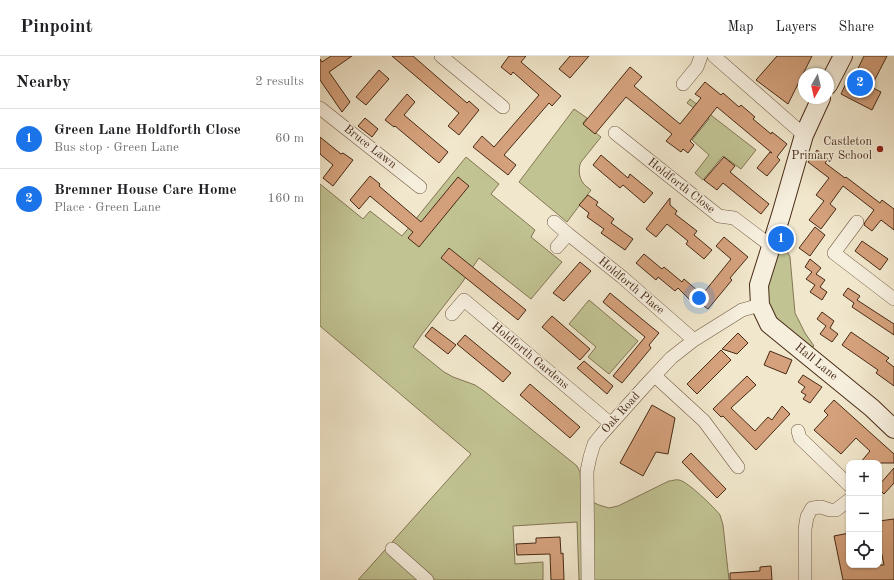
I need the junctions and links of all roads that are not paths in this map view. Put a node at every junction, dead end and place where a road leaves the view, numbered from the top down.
1 (441, 56) edge
2 (701, 56) edge
3 (714, 56) edge
4 (843, 56) edge
5 (834, 73) edge
6 (683, 84) dead end
7 (818, 104) edge
8 (503, 107) dead end
9 (320, 108) edge
10 (615, 133) dead end
11 (804, 135) junction
12 (420, 187) dead end
13 (554, 222) dead end
14 (857, 222) dead end
15 (568, 234) junction
16 (771, 246) junction
17 (557, 247) dead end
18 (894, 299) edge
19 (760, 305) junction
20 (452, 314) dead end
21 (694, 340) junction
22 (654, 376) junction
23 (611, 424) junction
24 (894, 429) edge
25 (798, 431) dead end
26 (738, 467) dead end
27 (846, 482) edge
28 (846, 502) edge
29 (392, 549) dead end
30 (426, 580) edge
31 (588, 580) edge
32 (805, 580) edge

1 - 8 street
2 - 6 street
3 - 11 street
4 - 5 street
7 - 11 street, Hall Lane
9 - 12 street, Bruce Lawn
10 - 16 street, Holdforth Close
11 - 16 street, Hall Lane
13 - 15 street, Holdforth Place
14 - 18 street
15 - 17 street
15 - 21 street, Holdforth Place
16 - 19 street, Hall Lane
19 - 21 street, Oak Road
19 - 24 street, Hall Lane
20 - 23 street, Holdforth Gardens
21 - 22 street, Oak Road
22 - 23 street, Oak Road
22 - 26 street
23 - 31 street, Oak Road
25 - 27 street
28 - 32 street
29 - 30 street

